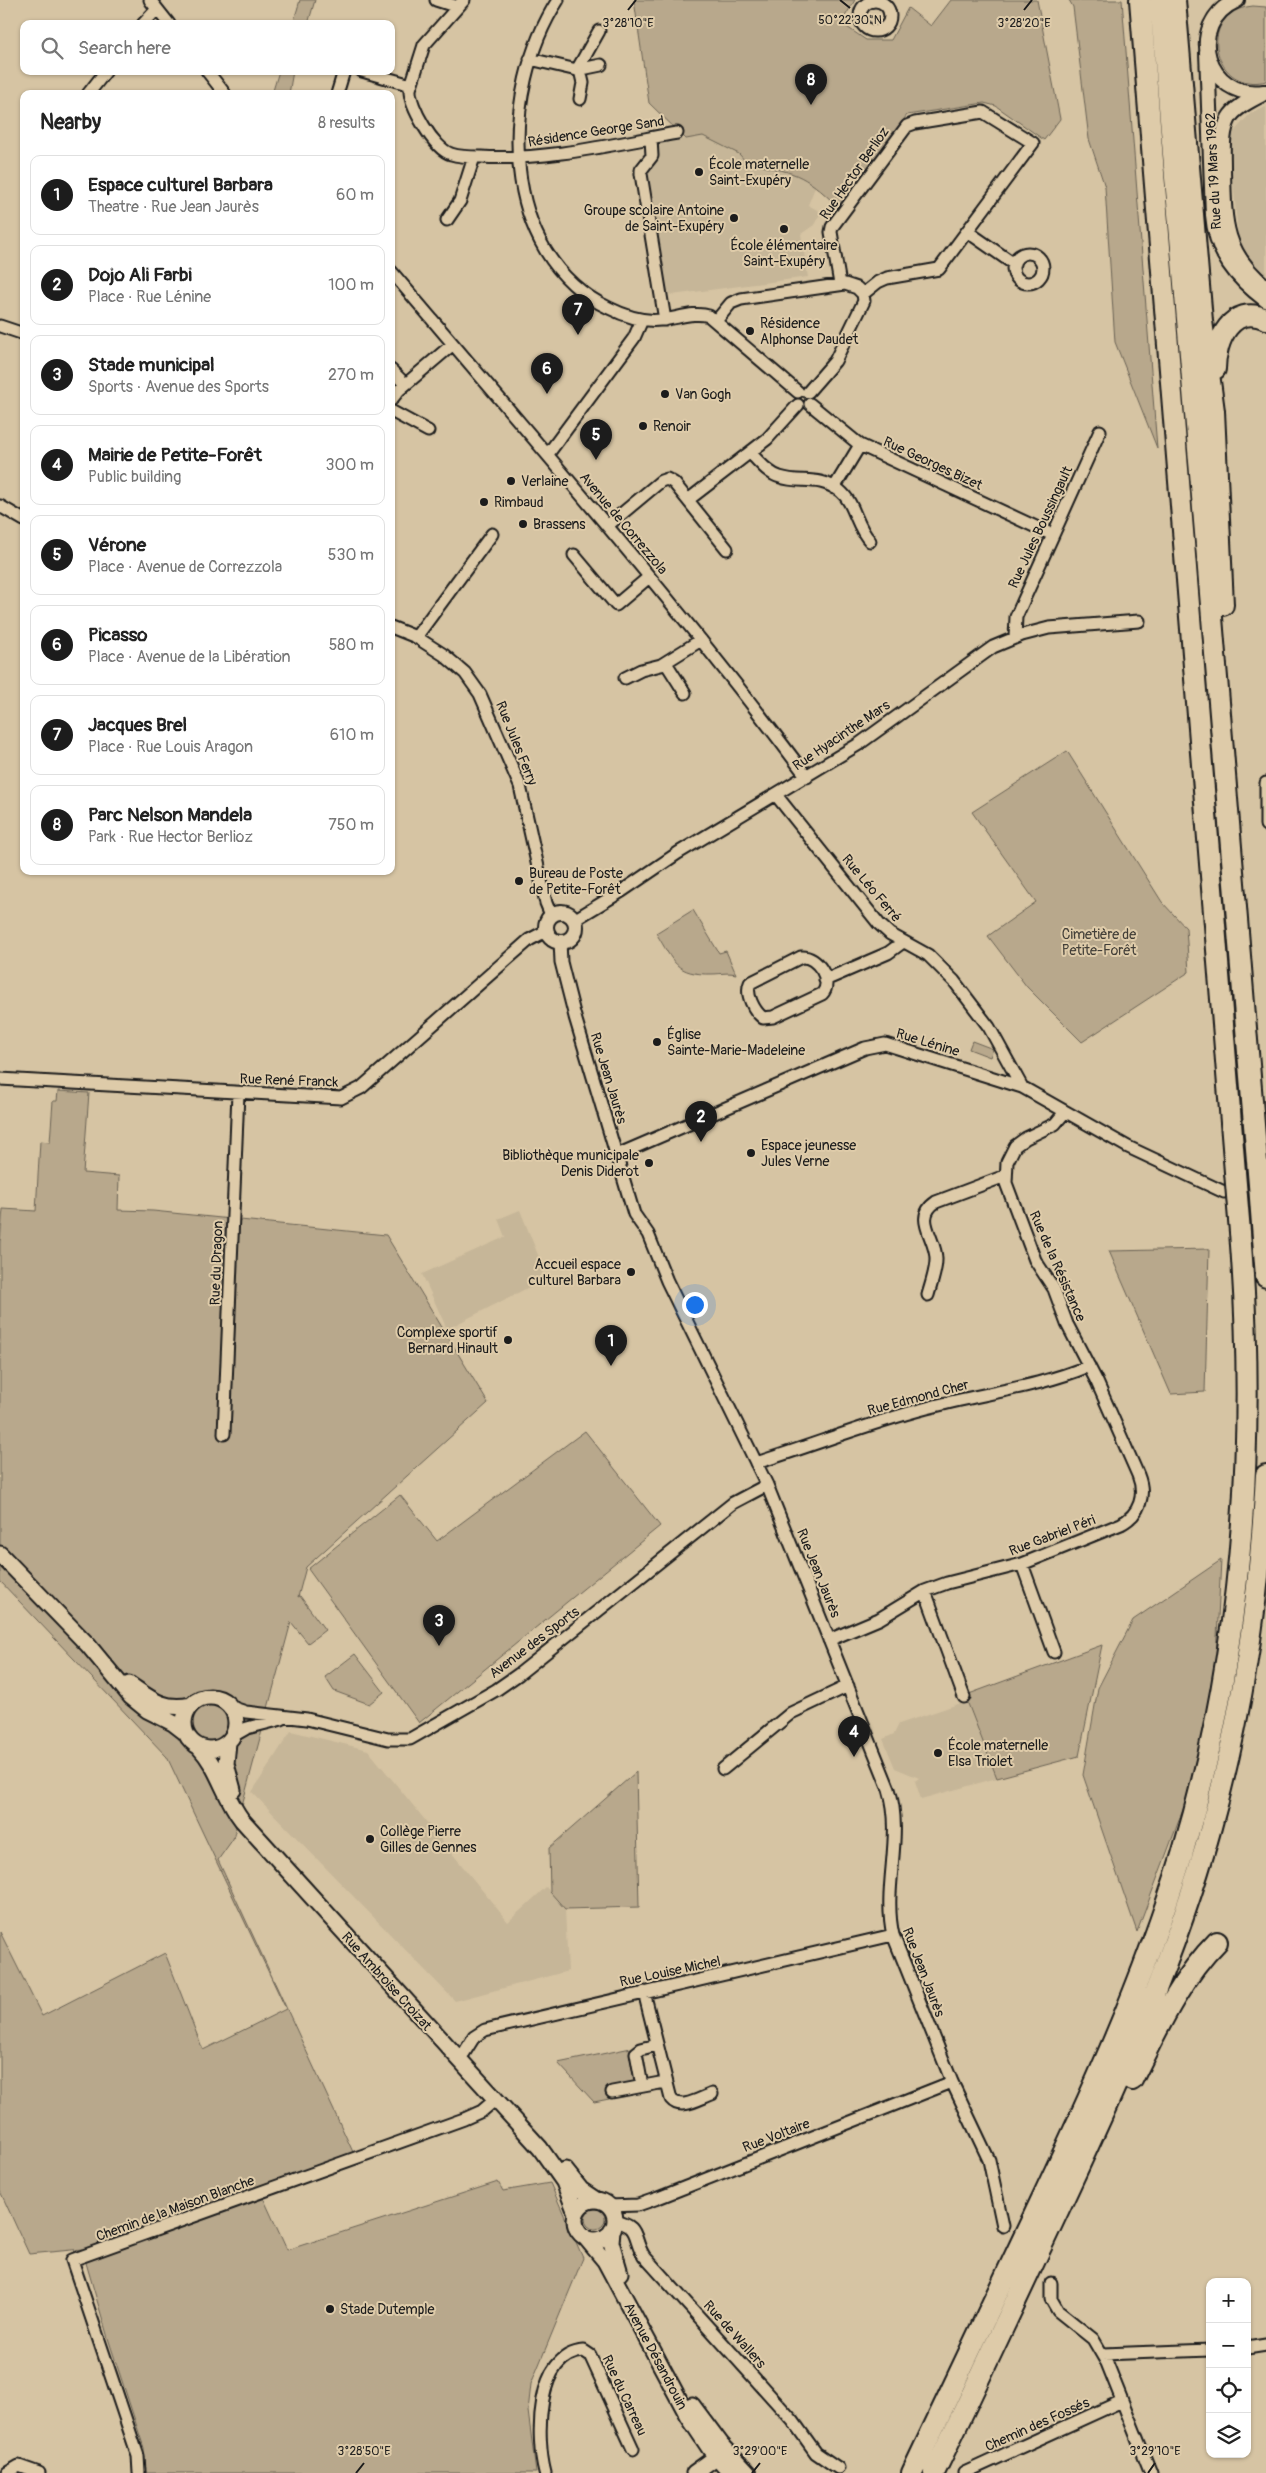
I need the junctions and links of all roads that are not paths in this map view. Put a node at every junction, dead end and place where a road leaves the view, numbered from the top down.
1 (436, 0) edge
2 (558, 0) edge
3 (1140, 0) edge
4 (1160, 0) edge
5 (1175, 0) edge
6 (1229, 2) edge
7 (461, 3) edge
8 (154, 4) edge
9 (145, 20) edge
10 (166, 20) edge
11 (599, 31) dead end
12 (1207, 52) junction
13 (530, 59) junction
14 (601, 65) dead end
15 (579, 70) junction
16 (103, 75) edge
17 (210, 75) edge
18 (343, 75) edge
19 (376, 75) edge
20 (411, 85) junction
21 (91, 90) edge
22 (222, 90) edge
23 (338, 90) edge
24 (1266, 91) edge
25 (580, 99) dead end
26 (676, 133) dead end
27 (651, 138) junction
28 (474, 157) junction
29 (520, 158) junction
30 (447, 220) dead end
31 (968, 232) junction
32 (1014, 264) dead end
33 (395, 276) edge
34 (840, 284) junction
35 (1266, 287) edge
36 (863, 294) junction
37 (1266, 300) edge
38 (1266, 319) edge
39 (642, 320) junction
40 (665, 320) junction
41 (716, 321) junction
42 (0, 326) edge
43 (20, 333) edge
44 (453, 344) junction
45 (395, 374) edge
46 (405, 384) junction
47 (395, 395) edge
48 (803, 399) junction
49 (1214, 411) junction
50 (395, 413) edge
51 (428, 431) dead end
52 (1100, 431) dead end
53 (860, 445) junction
54 (750, 453) junction
55 (548, 454) junction
56 (834, 488) junction
57 (688, 500) junction
58 (0, 506) edge
59 (20, 518) edge
60 (607, 526) junction
61 (492, 534) dead end
62 (1052, 535) junction
63 (870, 541) dead end
64 (727, 549) dead end
65 (574, 555) dead end
66 (649, 577) junction
67 (1139, 621) dead end
68 (395, 629) edge
69 (416, 637) junction
70 (1015, 637) junction
71 (702, 640) junction
72 (666, 663) junction
73 (625, 678) dead end
74 (1220, 687) junction
75 (685, 693) dead end
76 (807, 777) junction
77 (1266, 782) edge
78 (776, 795) junction
79 (1266, 826) edge
80 (551, 915) junction
81 (574, 920) junction
82 (546, 931) junction
83 (560, 941) junction
84 (903, 942) junction
85 (825, 980) junction
86 (0, 1079) edge
87 (1022, 1087) junction
88 (238, 1093) junction
89 (1065, 1112) junction
90 (617, 1155) junction
91 (1005, 1176) junction
92 (1224, 1192) dead end
93 (1266, 1277) edge
94 (928, 1295) dead end
95 (1089, 1366) junction
96 (224, 1434) dead end
97 (756, 1462) junction
98 (1266, 1475) edge
99 (766, 1485) junction
100 (0, 1554) edge
101 (1022, 1564) junction
102 (925, 1591) junction
103 (829, 1640) junction
104 (1054, 1652) dead end
105 (112, 1672) junction
106 (848, 1686) junction
107 (964, 1697) dead end
108 (190, 1706) junction
109 (231, 1707) junction
110 (291, 1718) junction
111 (186, 1733) junction
112 (230, 1739) junction
113 (200, 1747) junction
114 (723, 1769) dead end
115 (893, 1935) junction
116 (1217, 1942) dead end
117 (644, 1992) junction
118 (657, 2045) junction
119 (464, 2053) junction
120 (665, 2082) junction
121 (952, 2082) junction
122 (642, 2086) junction
123 (612, 2092) dead end
124 (712, 2094) dead end
125 (496, 2099) junction
126 (1069, 2188) junction
127 (602, 2203) junction
128 (576, 2213) junction
129 (613, 2225) junction
130 (1003, 2226) dead end
131 (585, 2237) junction
132 (1051, 2283) dead end
133 (1266, 2345) edge
134 (1251, 2347) edge
135 (1206, 2350) edge
136 (1103, 2354) junction
137 (1122, 2401) junction
138 (633, 2449) dead end
139 (721, 2453) junction
140 (838, 2468) dead end
141 (739, 2470) edge
142 (7, 2473) edge
143 (39, 2473) edge
144 (139, 2473) edge
145 (545, 2473) edge
146 (694, 2473) edge
147 (912, 2473) edge
148 (934, 2473) edge
149 (964, 2473) edge
150 (1151, 2473) edge

1 - 7 street
2 - 13 street
3 - 147 highway, bridge
4 - 74 highway
5 - 49 highway
6 - 12 street, Rue du 19 Mars 1962
7 - 20 street
8 - 9 street
8 - 10 street
11 - 15 street
12 - 24 street
12 - 37 street, Rue du 19 Mars 1962
13 - 15 street
13 - 29 street
14 - 15 street
15 - 25 street
16 - 21 street
17 - 22 street
18 - 23 street
19 - 20 street
20 - 28 street, Résidence George Sand
24 - 35 street, Rue du 19 Mars 1962
26 - 27 street, Résidence George Sand
27 - 29 street, Résidence George Sand
27 - 40 street
28 - 29 street, Résidence George Sand
28 - 30 street
29 - 39 street
31 - 32 street
31 - 34 street, Rue Hector Berlioz
31 - 36 street
33 - 44 street, Avenue de Correzzola
34 - 36 street
34 - 41 street
36 - 48 street
38 - 49 highway
39 - 40 street
39 - 55 street
40 - 41 street
41 - 48 street, Rue Georges Bizet
42 - 43 street
44 - 46 street
44 - 55 street, Avenue de Correzzola
45 - 46 street
46 - 47 street
48 - 53 street, Rue Georges Bizet
48 - 54 street
49 - 74 highway
50 - 51 street
52 - 62 street, Rue Jules Boussingault
53 - 56 street
53 - 62 street, Rue Georges Bizet
54 - 56 street
54 - 57 street
55 - 60 street, Avenue de Correzzola
56 - 63 street
57 - 60 street
57 - 64 street
58 - 59 street
60 - 66 street, Avenue de Correzzola
61 - 69 street
62 - 70 street, Rue Jules Boussingault
65 - 66 street
66 - 71 street, Avenue de Correzzola
67 - 70 street, Rue Hyacinthe Mars
68 - 69 street, Rue Jules Ferry
69 - 80 street, Rue Jules Ferry
70 - 76 street, Rue Hyacinthe Mars
71 - 72 street
71 - 76 street, Avenue de Correzzola
72 - 73 street
72 - 75 street
74 - 93 highway, bridge
76 - 78 street, Rue Hyacinthe Mars
77 - 79 street
78 - 81 street, Rue Hyacinthe Mars
78 - 84 street, Rue Léo Ferré
80 - 81 street
80 - 82 street
81 - 83 street
82 - 83 street
82 - 88 street, Rue René Franck
83 - 90 street, Rue Jean Jaurès
84 - 85 street
84 - 87 street, Rue Léo Ferré
85 - 85 street
86 - 88 street, Rue René Franck
87 - 89 street, Rue Lénine
87 - 90 street, Rue Lénine
88 - 96 street, Rue du Dragon
89 - 91 street
89 - 92 street, Rue Lénine
90 - 97 street, Rue Jean Jaurès
91 - 94 street
91 - 95 street, Rue de la Résistance
95 - 97 street, Rue Edmond Cher
95 - 101 street, Rue Gabriel Péri
97 - 99 street, Rue Jean Jaurès
98 - 126 highway
99 - 103 street, Rue Jean Jaurès
99 - 110 street, Avenue des Sports
100 - 105 main road
101 - 102 street, Rue Gabriel Péri
101 - 104 street
102 - 103 street, Rue Gabriel Péri
102 - 107 street
103 - 106 street, Rue Jean Jaurès
105 - 108 main road
105 - 111 main road
106 - 114 street
106 - 115 street, Rue Jean Jaurès
108 - 109 main road
108 - 111 main road
109 - 110 street, Avenue des Sports
109 - 112 main road
110 - 112 street
111 - 113 main road
112 - 113 main road
112 - 119 main road, Rue Ambroise Croizat
113 - 125 main road, Rue Ambroise Croizat
115 - 117 street, Rue Louise Michel
115 - 121 street, Rue Jean Jaurès
116 - 126 highway
117 - 118 street
117 - 119 street, Rue Louise Michel
118 - 120 street
118 - 122 street
119 - 127 main road, Rue Ambroise Croizat
120 - 122 street
120 - 124 street
121 - 127 street, Rue Voltaire
121 - 130 street, Rue Jean Jaurès
122 - 123 street
125 - 128 main road, Rue Ambroise Croizat
125 - 144 street, Chemin de la Maison Blanche
126 - 148 highway
127 - 128 main road
127 - 129 main road
128 - 131 main road
129 - 131 main road
129 - 139 main road, Avenue Désandrouin
129 - 140 street, Rue de Wallers
131 - 139 main road, Avenue Désandrouin
132 - 136 street
133 - 134 street
135 - 136 street
136 - 137 street
137 - 149 street, Chemin des Fossés
137 - 150 street
138 - 145 street, Rue du Carreau
139 - 141 main road, Avenue Désandrouin
139 - 146 main road
142 - 143 street

